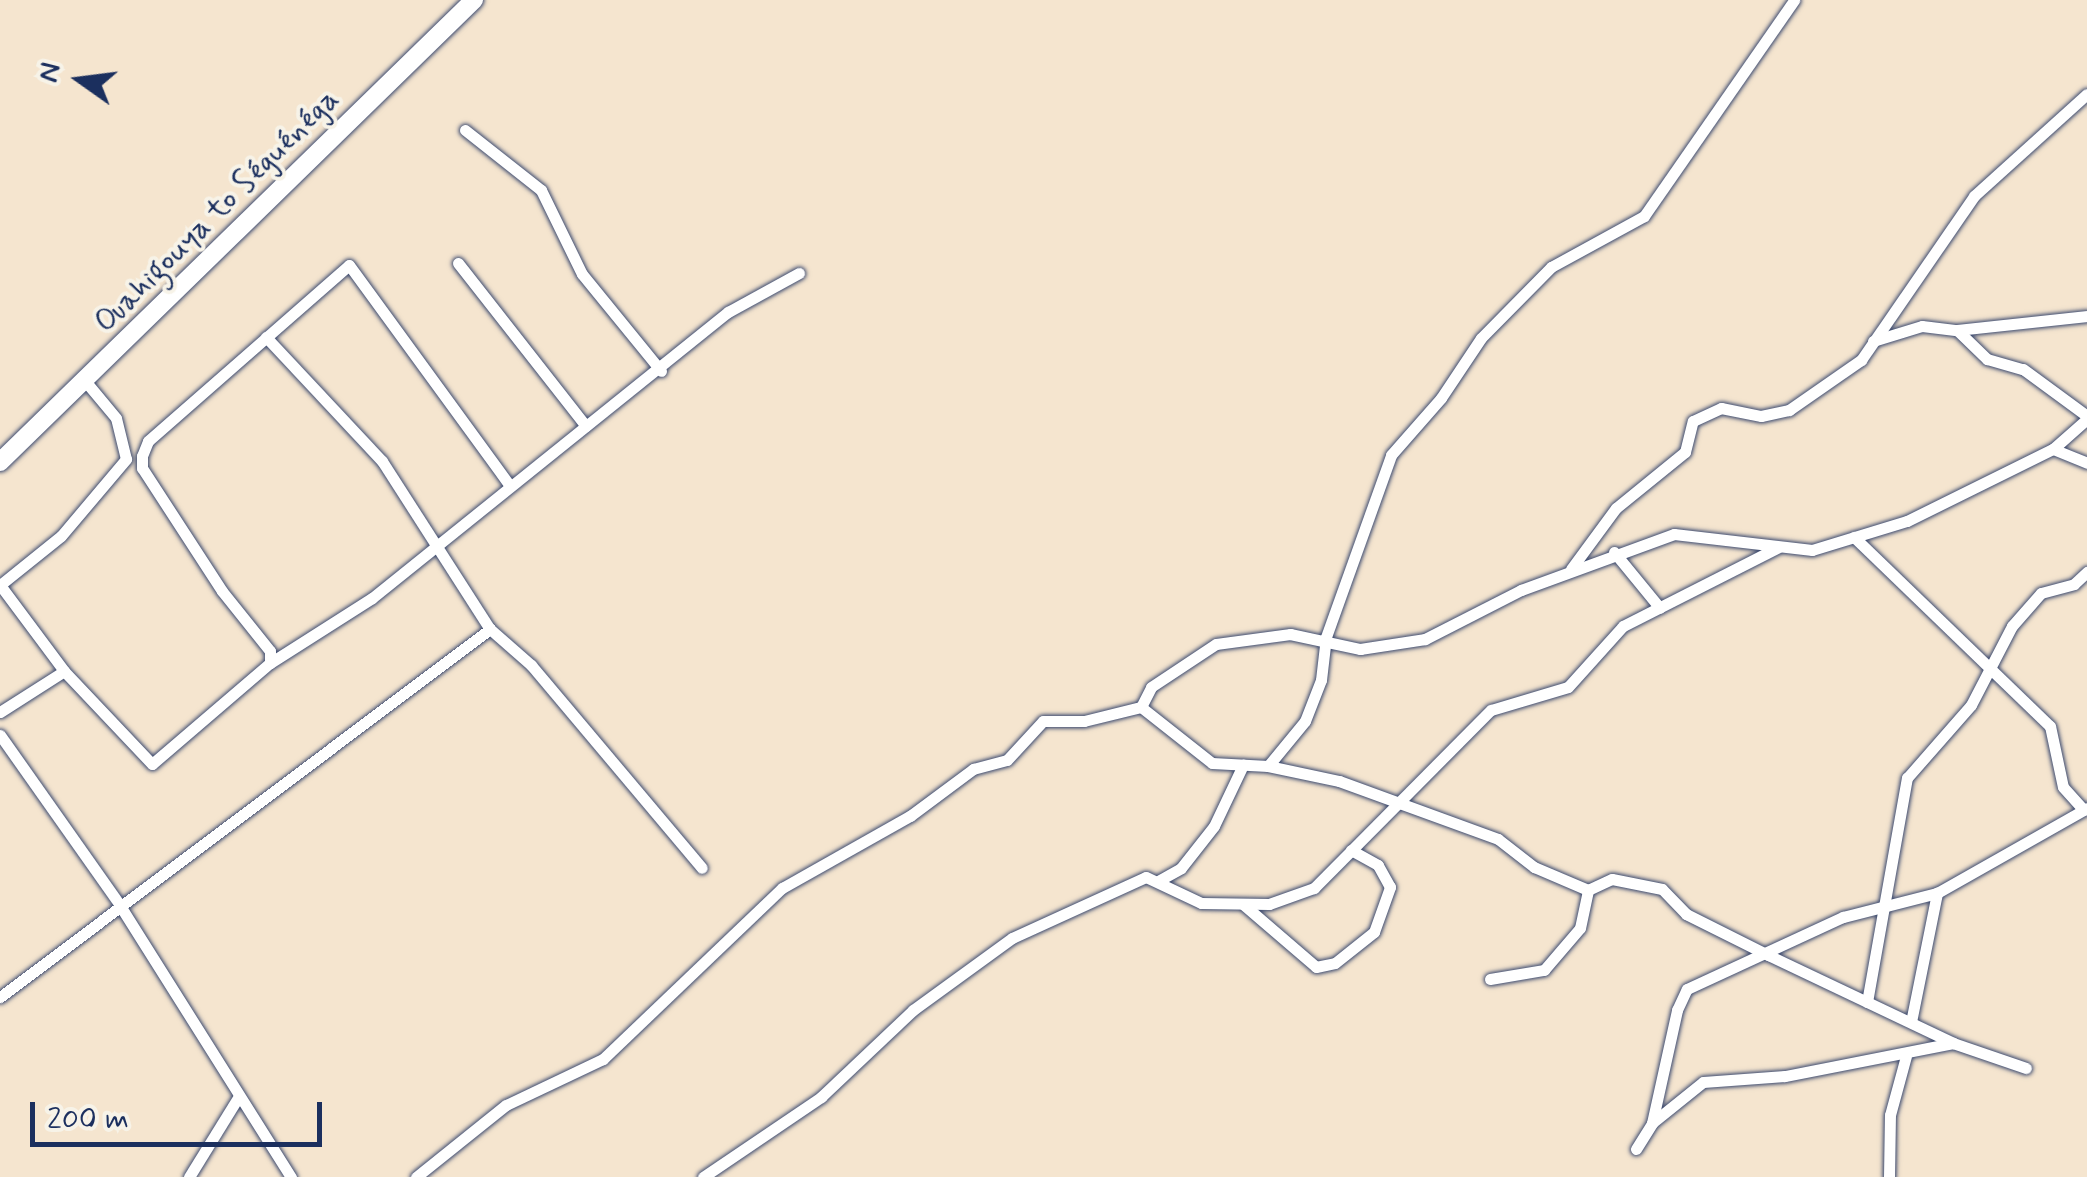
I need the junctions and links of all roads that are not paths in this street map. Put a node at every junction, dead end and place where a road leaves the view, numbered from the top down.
1 (474, 0) edge
2 (1794, 0) edge
3 (2087, 94) edge
4 (465, 130) dead end
5 (458, 262) dead end
6 (799, 274) dead end
7 (2087, 316) edge
8 (1956, 330) junction
9 (266, 337) junction
10 (1873, 341) junction
11 (662, 370) junction
12 (86, 382) junction
13 (2087, 417) edge
14 (586, 426) junction
15 (126, 446) junction
16 (2053, 449) junction
17 (142, 456) junction
18 (0, 462) edge
19 (2087, 462) edge
20 (508, 483) junction
21 (1854, 537) junction
22 (436, 543) junction
23 (1777, 548) junction
24 (1614, 552) junction
25 (1571, 570) junction
26 (2087, 572) edge
27 (0, 585) edge
28 (1660, 608) junction
29 (490, 629) junction
30 (1324, 644) junction
31 (270, 664) junction
32 (1991, 666) junction
33 (64, 671) junction
34 (1141, 707) junction
35 (0, 712) edge
36 (0, 735) edge
37 (1243, 765) junction
38 (1268, 766) junction
39 (1393, 804) junction
40 (2086, 809) edge
41 (1351, 850) junction
42 (702, 868) dead end
43 (1158, 881) junction
44 (1588, 890) junction
45 (1936, 892) junction
46 (1241, 903) junction
47 (119, 904) junction
48 (1886, 906) junction
49 (1768, 955) junction
50 (1490, 979) dead end
51 (0, 997) edge
52 (1868, 1002) junction
53 (1910, 1022) junction
54 (1953, 1043) junction
55 (1906, 1056) junction
56 (2026, 1068) dead end
57 (239, 1096) junction
58 (1652, 1123) junction
59 (1636, 1149) dead end
60 (188, 1177) edge
61 (291, 1177) edge
62 (416, 1177) edge
63 (703, 1177) edge
64 (1889, 1177) edge

1 - 12 main road, Ouahigouya to Séguénéga
2 - 30 street
3 - 10 street
4 - 11 street
5 - 14 street
6 - 11 street
7 - 8 street
8 - 10 street
8 - 13 street
9 - 17 street
9 - 20 street
9 - 22 street
10 - 25 street
11 - 14 street
12 - 15 street
12 - 18 main road, Ouahigouya to Séguénéga
13 - 16 street
14 - 20 street
15 - 17 street
15 - 27 street
16 - 19 street
16 - 21 street
17 - 31 street
20 - 22 street
21 - 23 street
21 - 32 street
22 - 29 street
22 - 31 street
23 - 24 street
23 - 28 street
24 - 25 street
24 - 28 street
25 - 30 street
26 - 32 street
27 - 33 street
28 - 39 street
29 - 42 street
29 - 47 street
30 - 34 street
30 - 38 street
31 - 33 street
32 - 40 street
32 - 48 street
33 - 35 street
34 - 37 street
34 - 62 street
36 - 47 street
37 - 38 street
37 - 43 street
38 - 39 street
39 - 41 street
39 - 44 street
40 - 45 street
41 - 46 street
41 - 46 street
43 - 46 street
43 - 63 street
44 - 49 street
44 - 50 street
45 - 48 street
45 - 53 street
47 - 51 street
47 - 57 street
48 - 49 street
48 - 52 street
49 - 52 street
49 - 58 street
52 - 53 street
53 - 54 street
54 - 55 street
54 - 56 street
55 - 58 street
55 - 64 street
57 - 60 street
57 - 61 street
58 - 59 street

